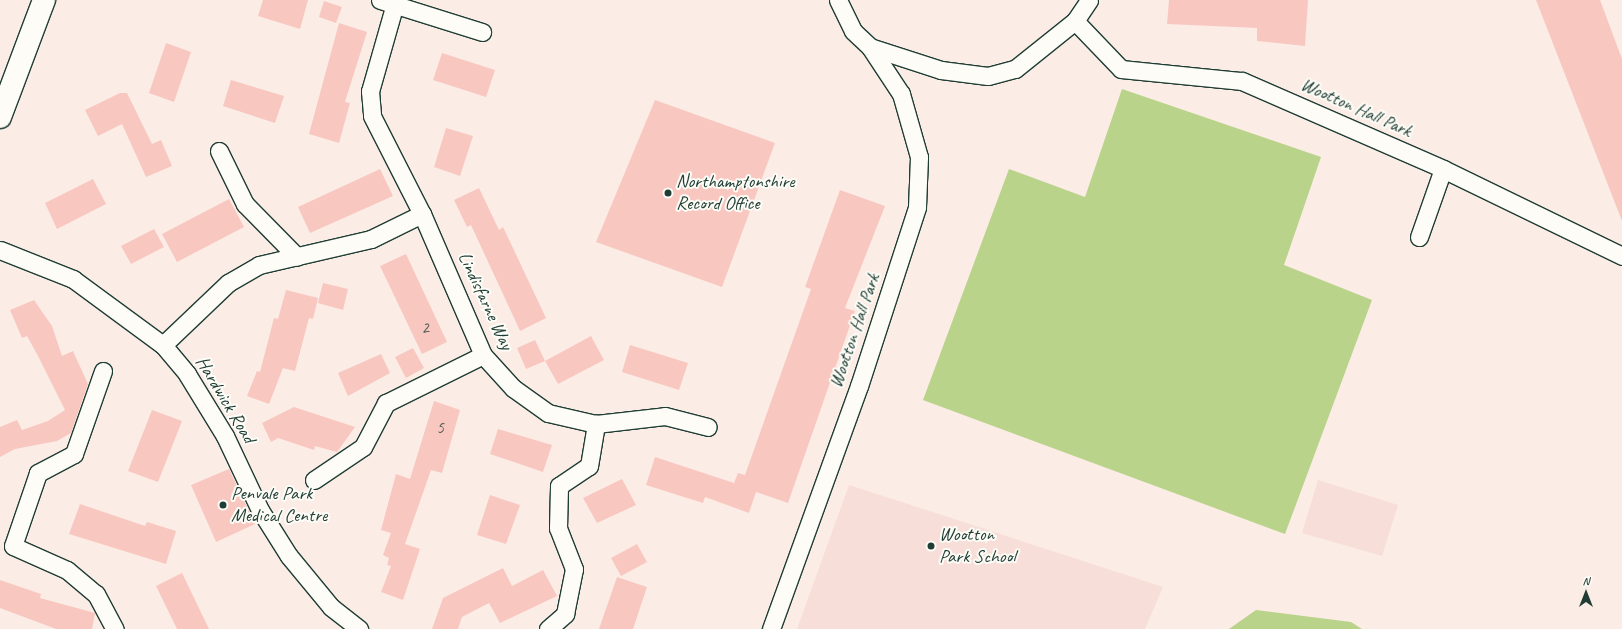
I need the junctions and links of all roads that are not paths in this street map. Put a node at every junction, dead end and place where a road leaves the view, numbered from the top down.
1 (44, 0) edge
2 (838, 0) edge
3 (1089, 0) edge
4 (390, 2) edge
5 (1075, 21) junction
6 (482, 32) dead end
7 (870, 48) junction
8 (4, 92) edge
9 (0, 116) edge
10 (219, 150) dead end
11 (1443, 169) junction
12 (422, 214) junction
13 (1419, 237) dead end
14 (0, 250) edge
15 (1622, 256) edge
16 (297, 257) junction
17 (163, 345) junction
18 (483, 355) junction
19 (103, 371) dead end
20 (596, 424) junction
21 (708, 427) dead end
22 (314, 480) dead end
23 (115, 629) edge
24 (359, 629) edge
25 (548, 629) edge
26 (771, 629) edge

1 - 8 street
2 - 7 street, Wootton Hall Park
3 - 5 street
4 - 6 street, Lindisfarne Way
4 - 12 street, Lindisfarne Way
5 - 7 street
5 - 11 street, Wootton Hall Park
7 - 26 street, Wootton Hall Park
8 - 9 street
10 - 16 street
11 - 13 street
11 - 15 street, Wootton Hall Park
12 - 16 street
12 - 18 street, Lindisfarne Way
14 - 17 street, Hardwick Road
16 - 17 street
17 - 24 street, Hardwick Road
18 - 20 street, Lindisfarne Way
18 - 22 street
19 - 23 street
20 - 21 street, Lindisfarne Way
20 - 25 street

